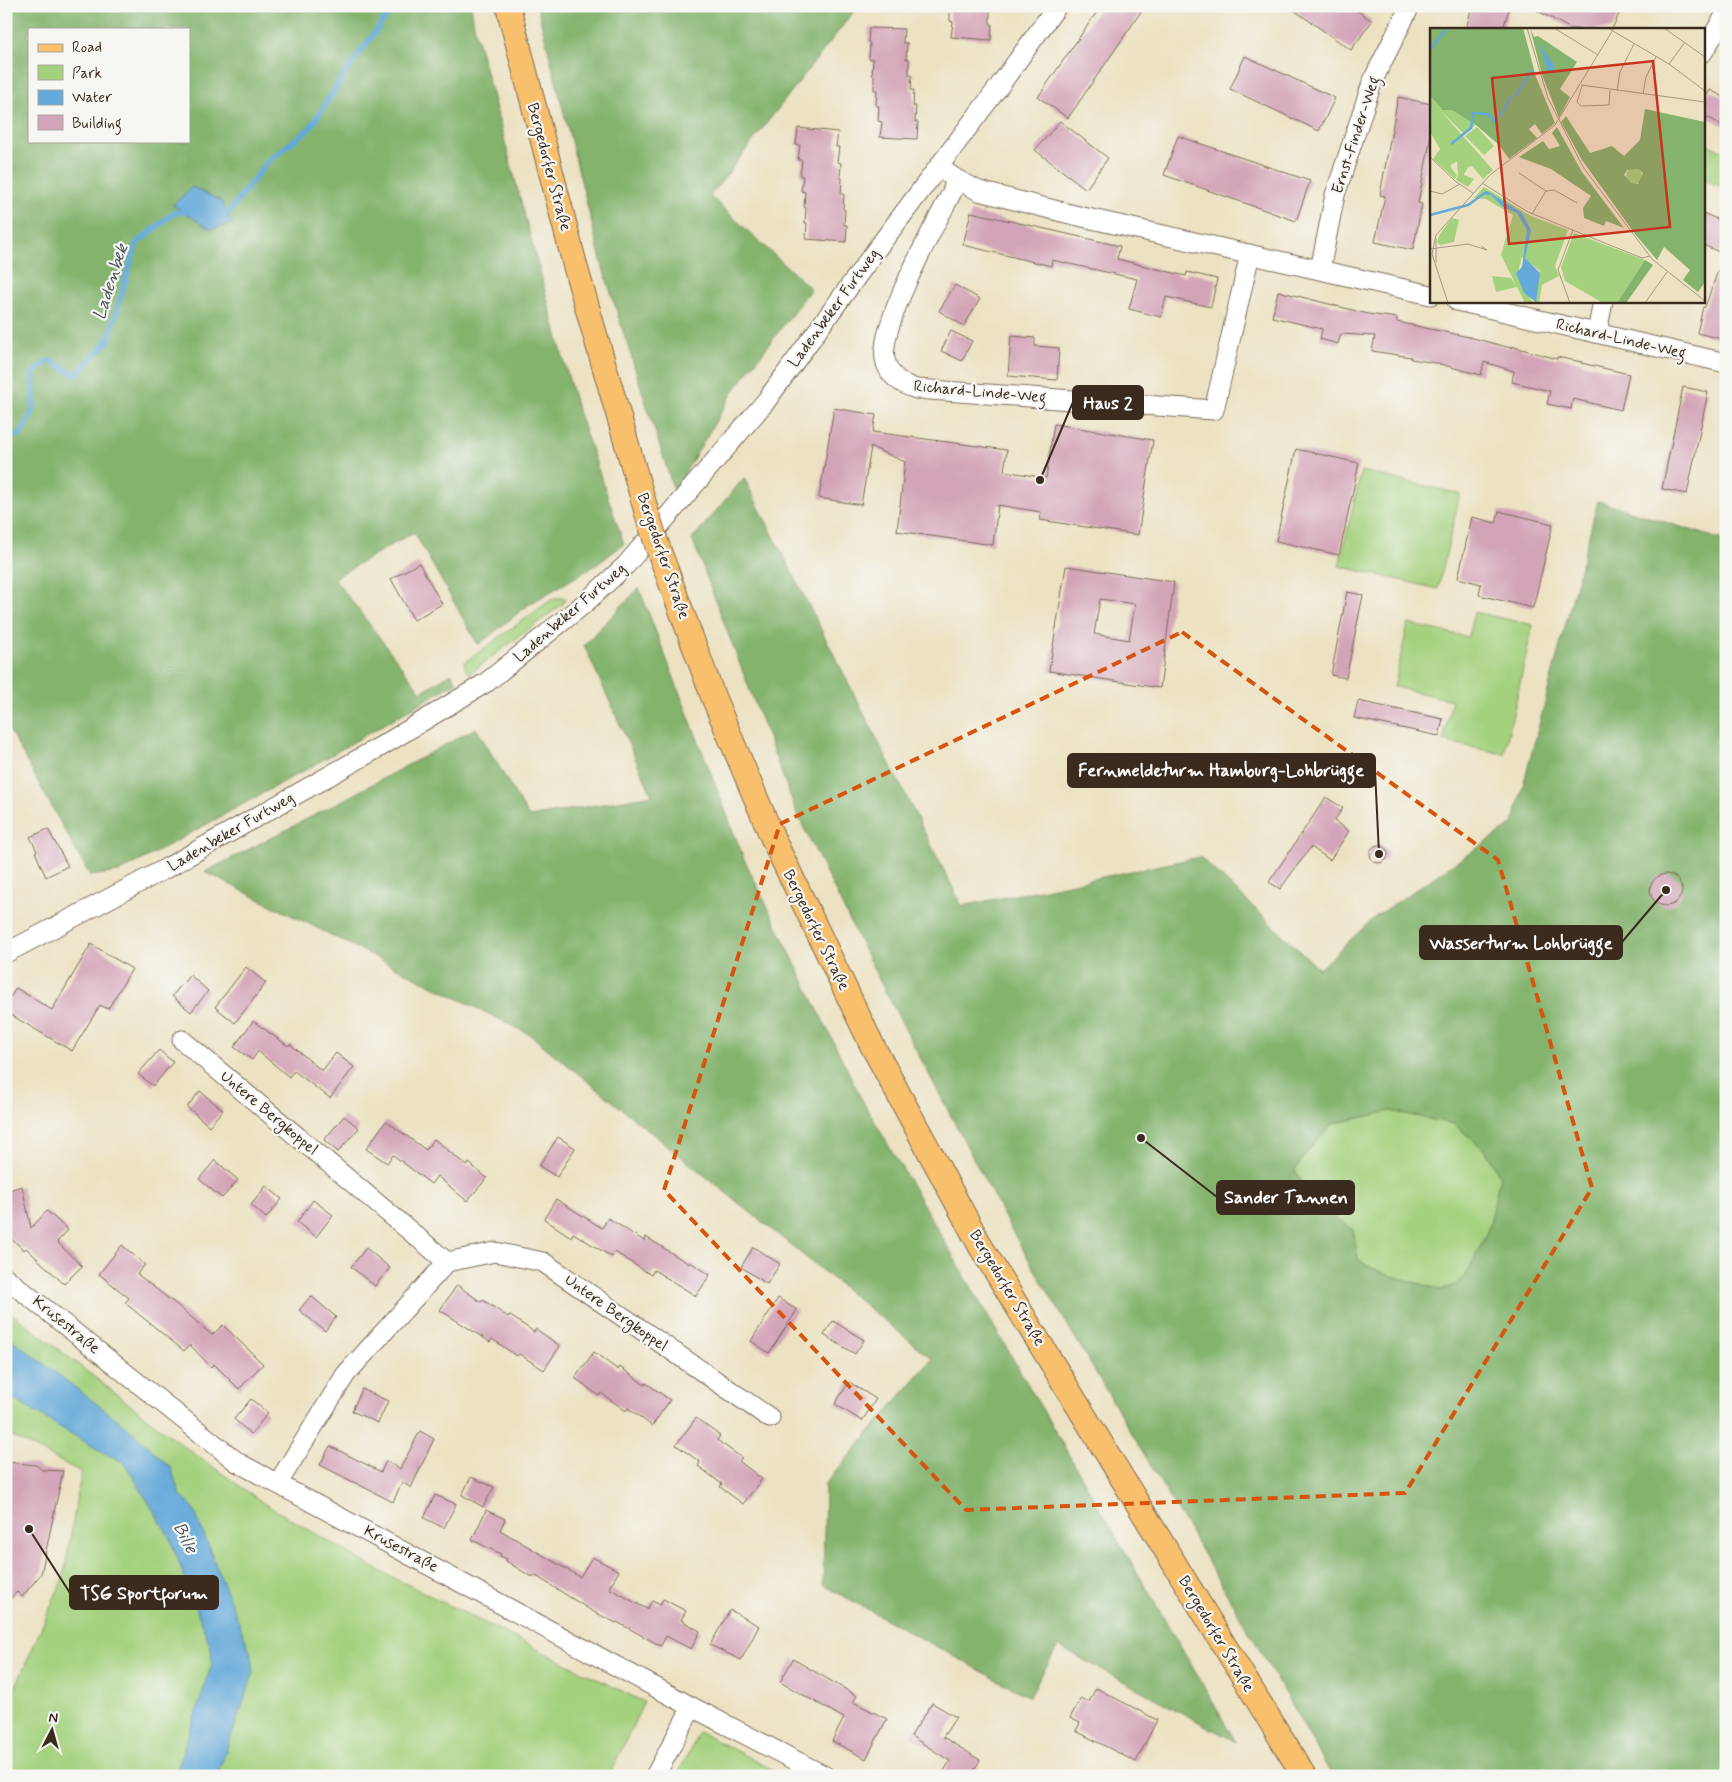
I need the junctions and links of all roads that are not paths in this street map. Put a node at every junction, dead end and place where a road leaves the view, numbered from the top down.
1 (508, 6) edge
2 (1057, 6) edge
3 (1410, 6) edge
4 (1726, 14) edge
5 (1704, 50) edge
6 (940, 166) junction
7 (956, 179) junction
8 (1250, 254) junction
9 (1320, 270) junction
10 (1430, 295) edge
11 (1461, 302) edge
12 (1603, 302) edge
13 (1597, 333) junction
14 (1726, 363) edge
15 (654, 533) junction
16 (6, 953) edge
17 (182, 1040) dead end
18 (447, 1262) junction
19 (6, 1278) edge
20 (770, 1418) dead end
21 (278, 1483) junction
22 (692, 1707) junction
23 (655, 1776) edge
24 (825, 1776) edge
25 (1304, 1776) edge

1 - 15 main road, Bergedorfer Straße
2 - 6 street, Ladenbeker Furtweg
3 - 9 street, Ernst-Finder-Weg
4 - 5 street
6 - 7 street
6 - 15 street, Ladenbeker Furtweg
7 - 8 street
7 - 8 street, Richard-Linde-Weg
8 - 9 street
9 - 10 street
11 - 13 street, Richard-Linde-Weg
12 - 13 street
13 - 14 street, Richard-Linde-Weg
15 - 16 street, Ladenbeker Furtweg
15 - 25 main road, Bergedorfer Straße
17 - 18 street, Untere Bergkoppel
18 - 20 street, Untere Bergkoppel
18 - 21 street
19 - 21 street, Krusestraße
21 - 22 street, Krusestraße
22 - 23 street
22 - 24 street, Krusestraße

